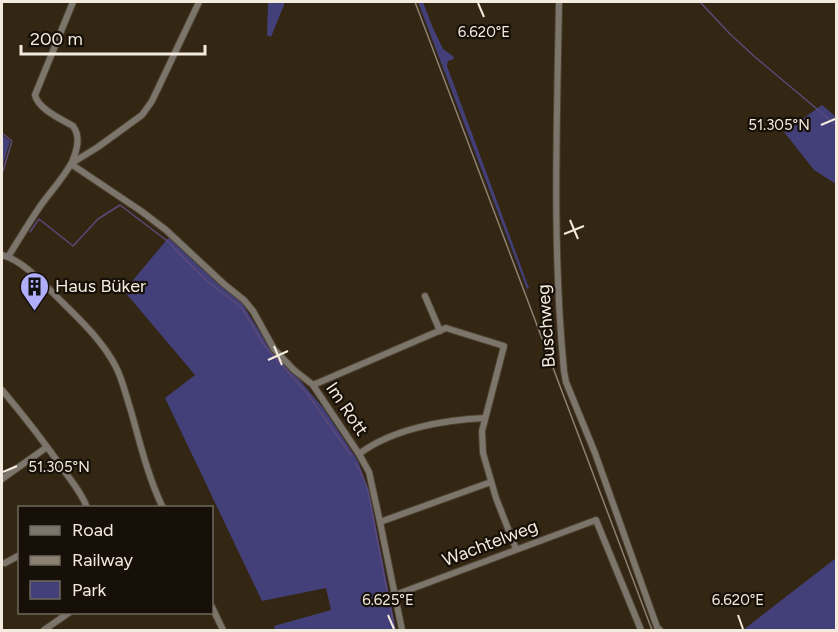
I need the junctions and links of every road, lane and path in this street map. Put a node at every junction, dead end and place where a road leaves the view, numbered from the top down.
1 (73, 2) edge
2 (199, 2) edge
3 (559, 2) edge
4 (71, 164) junction
5 (5, 256) edge
6 (424, 296) dead end
7 (440, 331) junction
8 (313, 385) junction
9 (2, 390) edge
10 (484, 418) junction
11 (47, 447) junction
12 (360, 454) junction
13 (2, 479) edge
14 (491, 482) junction
15 (86, 506) edge
16 (163, 506) edge
17 (380, 522) junction
18 (516, 549) junction
19 (18, 556) edge
20 (3, 562) edge
21 (395, 595) junction
22 (213, 609) edge
23 (67, 614) edge
24 (44, 630) edge
25 (223, 630) edge
26 (402, 630) edge
27 (641, 630) edge
28 (660, 630) edge

1 - 4 street
2 - 4 street
3 - 28 street, Buschweg
4 - 5 street
4 - 8 street, Im Rott
5 - 16 street
6 - 7 street
7 - 8 street
7 - 10 street
8 - 12 street, Im Rott
9 - 11 street
10 - 12 street
10 - 14 street
11 - 13 street
11 - 15 street
12 - 17 street, Im Rott
14 - 17 street
14 - 18 street
17 - 21 street, Im Rott
18 - 21 street, Wachtelweg
18 - 27 street, Wachtelweg
19 - 20 street
21 - 26 street, Im Rott
22 - 25 street
23 - 24 street

